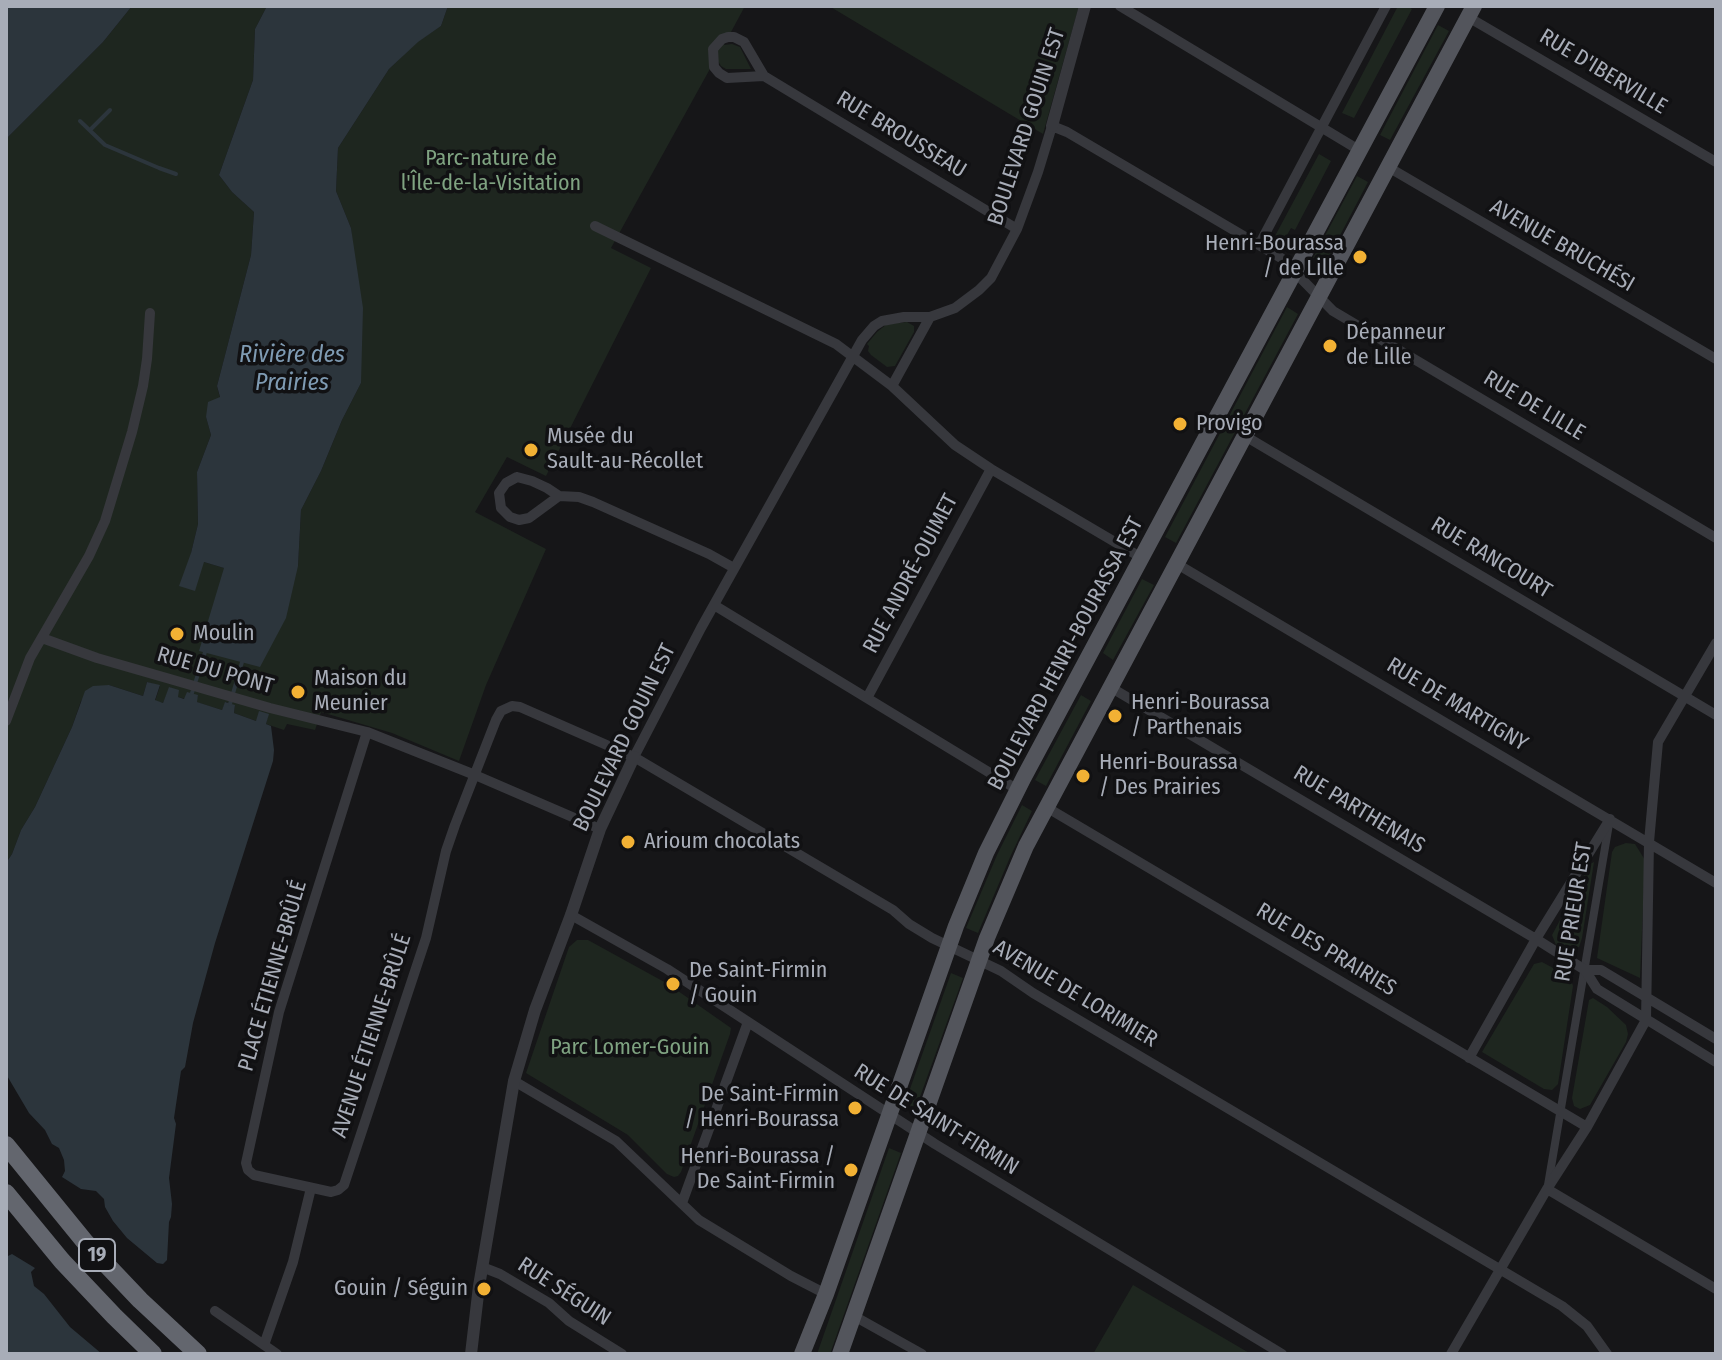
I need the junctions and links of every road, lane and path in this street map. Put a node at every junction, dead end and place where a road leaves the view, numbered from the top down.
1 (1085, 6) edge
2 (1120, 6) edge
3 (1386, 6) edge
4 (1437, 6) edge
5 (1471, 11) edge
6 (764, 76) junction
7 (1052, 126) junction
8 (1322, 128) junction
9 (1359, 150) junction
10 (1716, 162) edge
11 (1388, 167) junction
12 (595, 226) dead end
13 (1017, 229) junction
14 (1259, 245) junction
15 (1294, 272) junction
16 (1319, 297) junction
17 (150, 313) dead end
18 (930, 317) junction
19 (853, 355) junction
20 (1716, 359) edge
21 (892, 386) junction
22 (1245, 436) junction
23 (991, 469) junction
24 (559, 496) junction
25 (1716, 538) edge
26 (1142, 558) junction
27 (1177, 564) junction
28 (734, 568) junction
29 (714, 605) junction
30 (42, 638) junction
31 (1716, 643) edge
32 (1110, 687) junction
33 (1684, 696) junction
34 (867, 698) junction
35 (501, 711) joint
36 (1716, 715) edge
37 (6, 721) edge
38 (367, 732) junction
39 (634, 757) junction
40 (475, 775) junction
41 (1018, 790) junction
42 (1046, 807) junction
43 (1610, 819) junction
44 (600, 829) junction
45 (1649, 842) junction
46 (1716, 883) edge
47 (571, 915) junction
48 (1536, 939) junction
49 (948, 946) junction
50 (980, 960) junction
51 (1585, 970) junction
52 (1646, 997) junction
53 (1646, 1020) junction
54 (748, 1022) junction
55 (1716, 1039) edge
56 (1469, 1058) junction
57 (1716, 1062) edge
58 (514, 1081) junction
59 (1561, 1111) junction
60 (889, 1115) junction
61 (1587, 1127) junction
62 (918, 1134) junction
63 (6, 1145) edge
64 (311, 1188) junction
65 (1547, 1189) junction
66 (6, 1193) edge
67 (682, 1203) junction
68 (482, 1267) junction
69 (1499, 1271) junction
70 (1716, 1289) edge
71 (826, 1294) junction
72 (215, 1311) dead end
73 (854, 1316) junction
74 (264, 1345) junction
75 (153, 1354) edge
76 (198, 1354) edge
77 (277, 1354) edge
78 (471, 1354) edge
79 (622, 1354) edge
80 (802, 1354) edge
81 (840, 1354) edge
82 (922, 1354) edge
83 (1282, 1354) edge
84 (1451, 1354) edge
85 (1607, 1354) edge

1 - 7 street, BOULEVARD GOUIN EST
2 - 8 street
3 - 8 street
4 - 9 main road, BOULEVARD HENRI-BOURASSA EST
5 - 10 street, RUE D'IBERVILLE
5 - 11 main road
6 - 6 street, RUE BROUSSEAU
6 - 13 street, RUE BROUSSEAU
7 - 13 street, BOULEVARD GOUIN EST
7 - 14 street, RUE DE LILLE
8 - 9 street
8 - 14 street
9 - 15 main road, BOULEVARD HENRI-BOURASSA EST
11 - 16 main road
11 - 20 street, AVENUE BRUCHÉSI
12 - 19 street
13 - 18 street, BOULEVARD GOUIN EST
14 - 15 street, RUE DE LILLE
15 - 16 street, RUE DE LILLE
15 - 26 main road, BOULEVARD HENRI-BOURASSA EST
16 - 22 main road
16 - 25 street, RUE DE LILLE
17 - 30 street
18 - 19 street, BOULEVARD GOUIN EST
18 - 21 street
19 - 21 street
19 - 28 street, BOULEVARD GOUIN EST
21 - 23 street
22 - 27 main road
22 - 33 street, RUE RANCOURT
23 - 26 street
23 - 34 street, RUE ANDRÉ-OUIMET
24 - 24 street
24 - 28 street
26 - 41 main road, BOULEVARD HENRI-BOURASSA EST
27 - 32 main road
27 - 43 street, RUE DE MARTIGNY
28 - 29 street, BOULEVARD GOUIN EST
29 - 34 street
29 - 39 street, BOULEVARD GOUIN EST
30 - 37 street
30 - 38 street, RUE DU PONT
31 - 33 street, RUE PRIEUR EST
32 - 42 main road
32 - 48 street, RUE PARTHENAIS
33 - 36 street, RUE RANCOURT
33 - 45 street, RUE PRIEUR EST
34 - 41 street
35 - 39 street, AVENUE DE LORIMIER
35 - 40 street, AVENUE ÉTIENNE-BRÛLÉ
38 - 40 street, RUE DU PONT
38 - 64 street, PLACE ÉTIENNE-BRÛLÉ
39 - 44 street, BOULEVARD GOUIN EST
39 - 49 street, AVENUE DE LORIMIER
40 - 44 street, RUE DU PONT
40 - 64 street, AVENUE ÉTIENNE-BRÛLÉ
41 - 49 main road, BOULEVARD HENRI-BOURASSA EST
42 - 50 main road
42 - 56 street, RUE DES PRAIRIES
43 - 45 street, RUE DE MARTIGNY
43 - 48 street, RUE PRIEUR EST
43 - 51 street, RUE PRIEUR EST
44 - 47 street, BOULEVARD GOUIN EST
45 - 46 street, RUE DE MARTIGNY
45 - 52 street, RUE PRIEUR EST
47 - 54 street, RUE DE SAINT-FIRMIN
47 - 58 street, BOULEVARD GOUIN EST
48 - 51 street, RUE PARTHENAIS
48 - 56 street, RUE PRIEUR EST
49 - 50 street, AVENUE DE LORIMIER
49 - 60 main road, BOULEVARD HENRI-BOURASSA EST
50 - 62 main road
50 - 69 street, AVENUE DE LORIMIER
51 - 52 street, RUE PARTHENAIS
51 - 53 street, RUE PARTHENAIS
51 - 59 street, RUE PRIEUR EST
52 - 53 street, RUE PRIEUR EST
52 - 55 street, RUE PARTHENAIS
53 - 57 street, RUE PARTHENAIS
53 - 61 street, RUE PRIEUR EST
54 - 60 street, RUE DE SAINT-FIRMIN
54 - 67 street
56 - 59 street, RUE DES PRAIRIES
58 - 67 street
58 - 68 street, BOULEVARD GOUIN EST
59 - 61 street, RUE DES PRAIRIES
59 - 65 street, RUE PRIEUR EST
60 - 62 street, RUE DE SAINT-FIRMIN
60 - 71 main road, BOULEVARD HENRI-BOURASSA EST
61 - 65 street, RUE PRIEUR EST
62 - 73 main road
62 - 83 street, RUE DE SAINT-FIRMIN
63 - 76 highway, 19
64 - 74 street
65 - 69 street, RUE PRIEUR EST
65 - 70 street
66 - 75 highway, 19
67 - 71 street
68 - 78 street, BOULEVARD GOUIN EST
68 - 79 street, RUE SÉGUIN
69 - 84 street, RUE PRIEUR EST
69 - 85 street, AVENUE DE LORIMIER
71 - 80 main road, BOULEVARD HENRI-BOURASSA EST
72 - 74 street
73 - 81 main road
73 - 82 street
74 - 77 street

